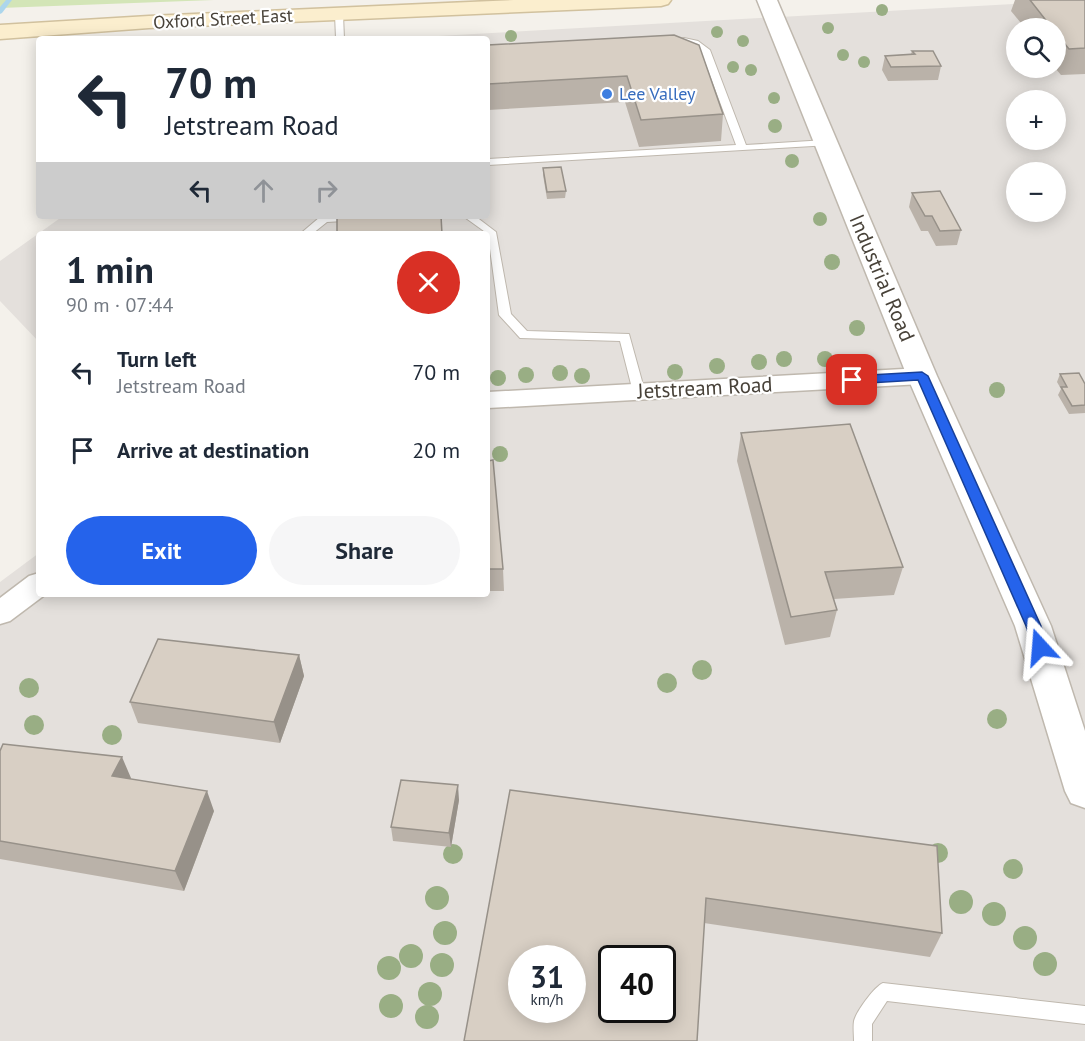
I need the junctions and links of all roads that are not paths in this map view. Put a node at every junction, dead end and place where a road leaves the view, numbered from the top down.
1 (661, 0) edge
2 (766, 0) edge
3 (339, 14) junction
4 (0, 32) edge
5 (340, 36) edge
6 (672, 40) edge
7 (826, 142) junction
8 (742, 147) junction
9 (490, 162) edge
10 (324, 219) edge
11 (472, 219) edge
12 (309, 231) edge
13 (490, 231) edge
14 (490, 231) edge
15 (922, 376) junction
16 (639, 392) junction
17 (490, 400) edge
18 (36, 586) edge
19 (0, 613) edge
20 (1085, 791) edge
21 (1085, 1015) edge
22 (863, 1041) edge

1 - 3 main road, Oxford Street East
2 - 7 street, Industrial Road
3 - 4 main road, Oxford Street East
3 - 5 lane
6 - 8 lane
7 - 8 lane
7 - 15 street, Industrial Road
8 - 9 lane
10 - 12 lane
11 - 14 lane
13 - 16 lane
15 - 16 street, Jetstream Road
15 - 20 street, Industrial Road
16 - 17 street, Jetstream Road
18 - 19 street
21 - 22 lane

